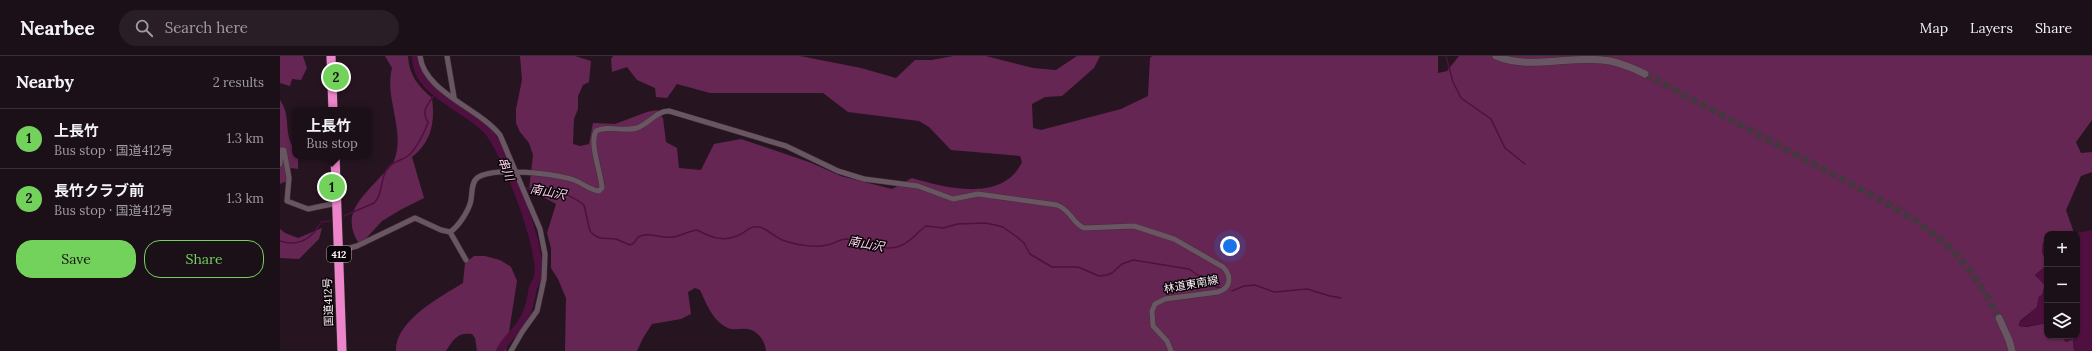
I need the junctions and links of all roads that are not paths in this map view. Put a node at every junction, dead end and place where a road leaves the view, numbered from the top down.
1 (330, 56) edge
2 (420, 56) edge
3 (447, 56) edge
4 (1496, 56) edge
5 (1645, 74) tunnel mouth
6 (454, 97) junction
7 (333, 107) edge
8 (335, 159) edge
9 (280, 164) edge
10 (515, 172) junction
11 (337, 203) junction
12 (450, 232) junction
13 (339, 251) junction
14 (466, 260) dead end
15 (1999, 318) tunnel mouth
16 (342, 351) edge
17 (511, 351) edge
18 (1171, 351) edge
19 (2012, 351) edge

1 - 7 highway
2 - 6 street
3 - 6 street
4 - 5 street
6 - 10 street
8 - 11 highway, 国道412号 / 412
9 - 11 street
10 - 12 street
10 - 17 street
10 - 18 street, 林道東南線
11 - 13 highway, 国道412号 / 412
12 - 13 street
12 - 14 street
13 - 16 highway, 国道412号 / 412
15 - 19 street

